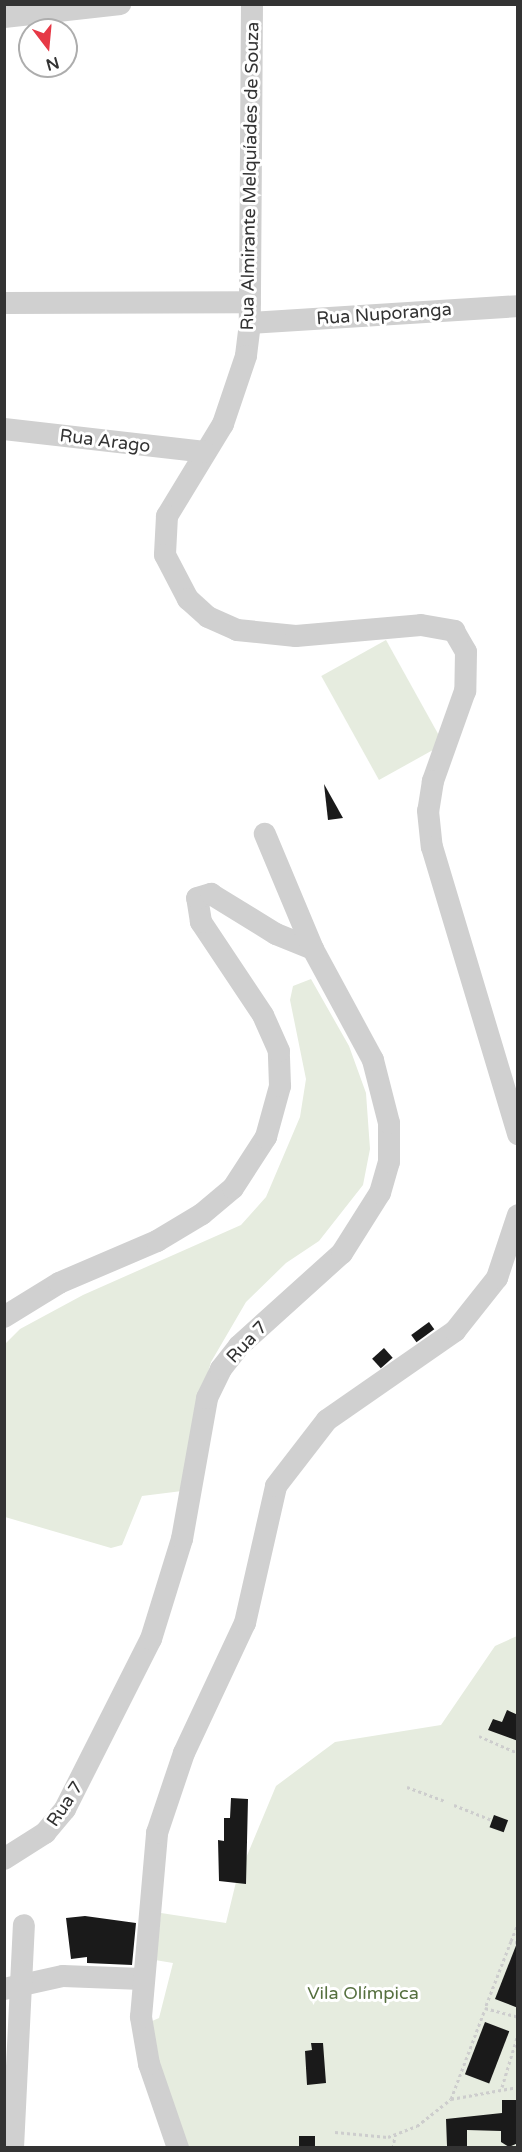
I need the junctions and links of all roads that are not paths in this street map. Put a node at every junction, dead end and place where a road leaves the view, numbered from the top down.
1 (120, 4) edge
2 (252, 4) edge
3 (4, 17) edge
4 (4, 303) edge
5 (518, 306) edge
6 (250, 313) junction
7 (4, 429) edge
8 (205, 452) junction
9 (265, 834) dead end
10 (313, 949) junction
11 (518, 1134) edge
12 (518, 1215) edge
13 (4, 1317) edge
14 (4, 1859) edge
15 (24, 1925) dead end
16 (142, 1979) junction
17 (14, 1987) edge
18 (13, 2148) edge
19 (178, 2148) edge

1 - 3 street
2 - 6 street, Rua Almirante Melquíades de Souza
4 - 6 street, Rua Nuporanga
5 - 6 street, Rua Nuporanga
6 - 8 street, Rua Almirante Melquíades de Souza
7 - 8 street, Rua Arago
8 - 11 street, Rua Almirante Melquíades de Souza
9 - 10 street, Rua 7
10 - 13 street
10 - 14 street, Rua 7
12 - 16 street
15 - 17 street
16 - 17 street
16 - 19 street
17 - 18 street

